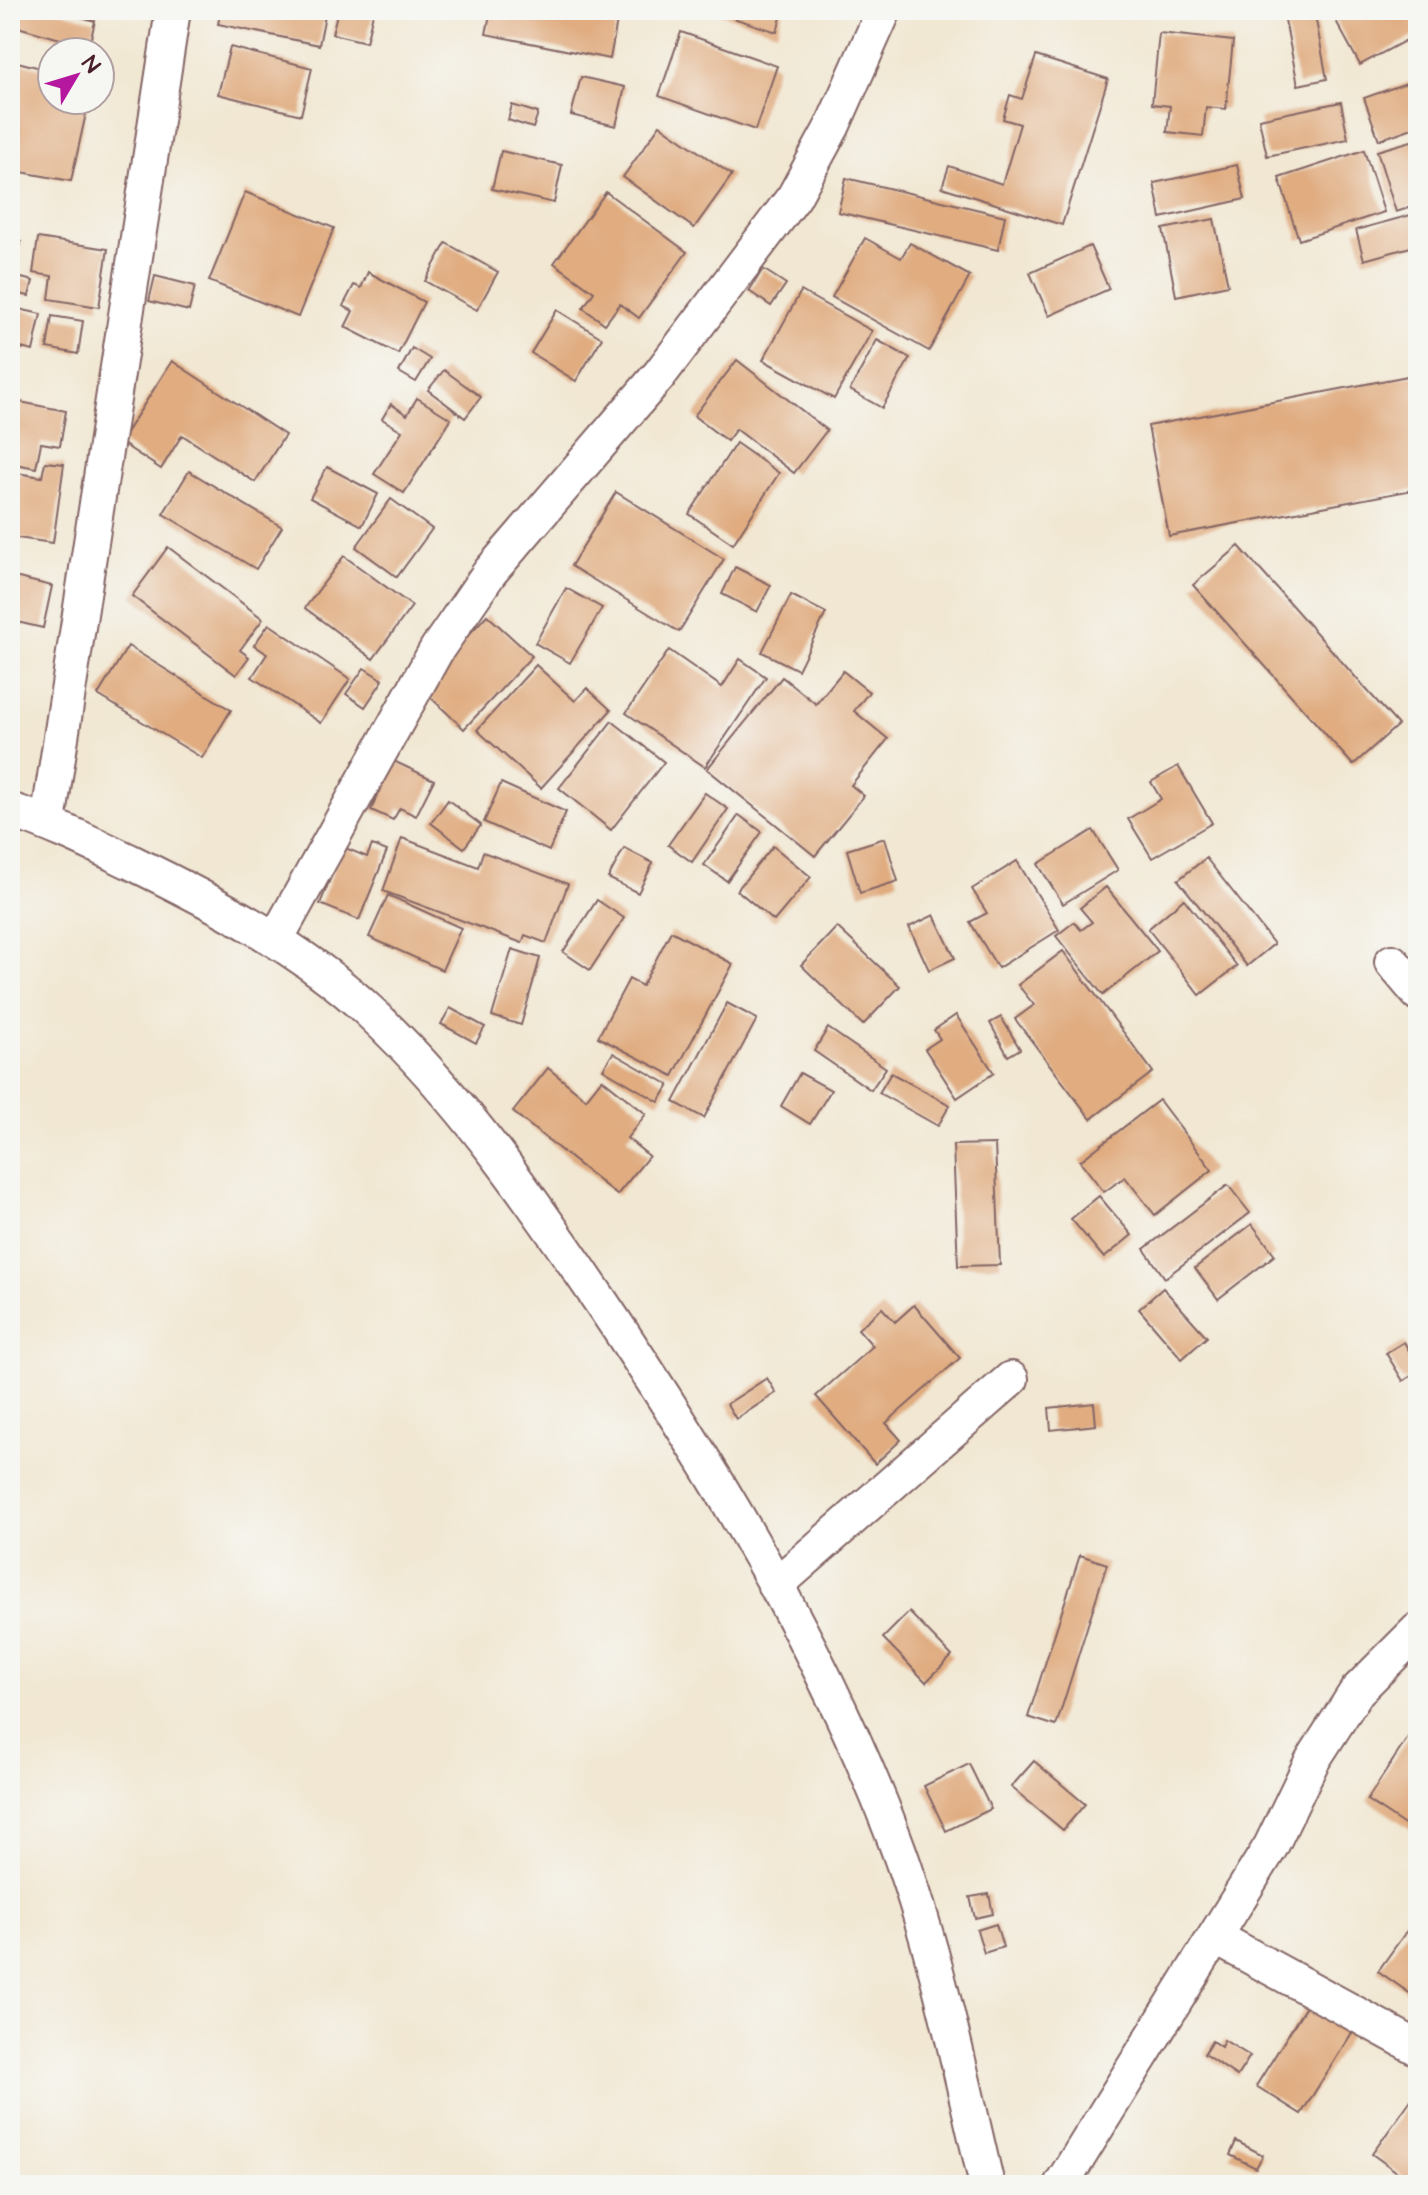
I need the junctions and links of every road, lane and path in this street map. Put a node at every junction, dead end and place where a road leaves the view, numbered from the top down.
1 (173, 10) edge
2 (884, 10) edge
3 (10, 810) edge
4 (48, 822) junction
5 (276, 939) junction
6 (1392, 962) dead end
7 (1418, 993) edge
8 (1011, 1379) dead end
9 (775, 1586) junction
10 (1418, 1630) edge
11 (1215, 1937) junction
12 (1418, 2048) edge
13 (987, 2185) edge
14 (1061, 2185) edge

1 - 4 street
2 - 5 street
3 - 4 street
4 - 5 street
5 - 9 street
6 - 7 street
8 - 9 street
9 - 13 street
10 - 11 street
11 - 12 street
11 - 14 street

